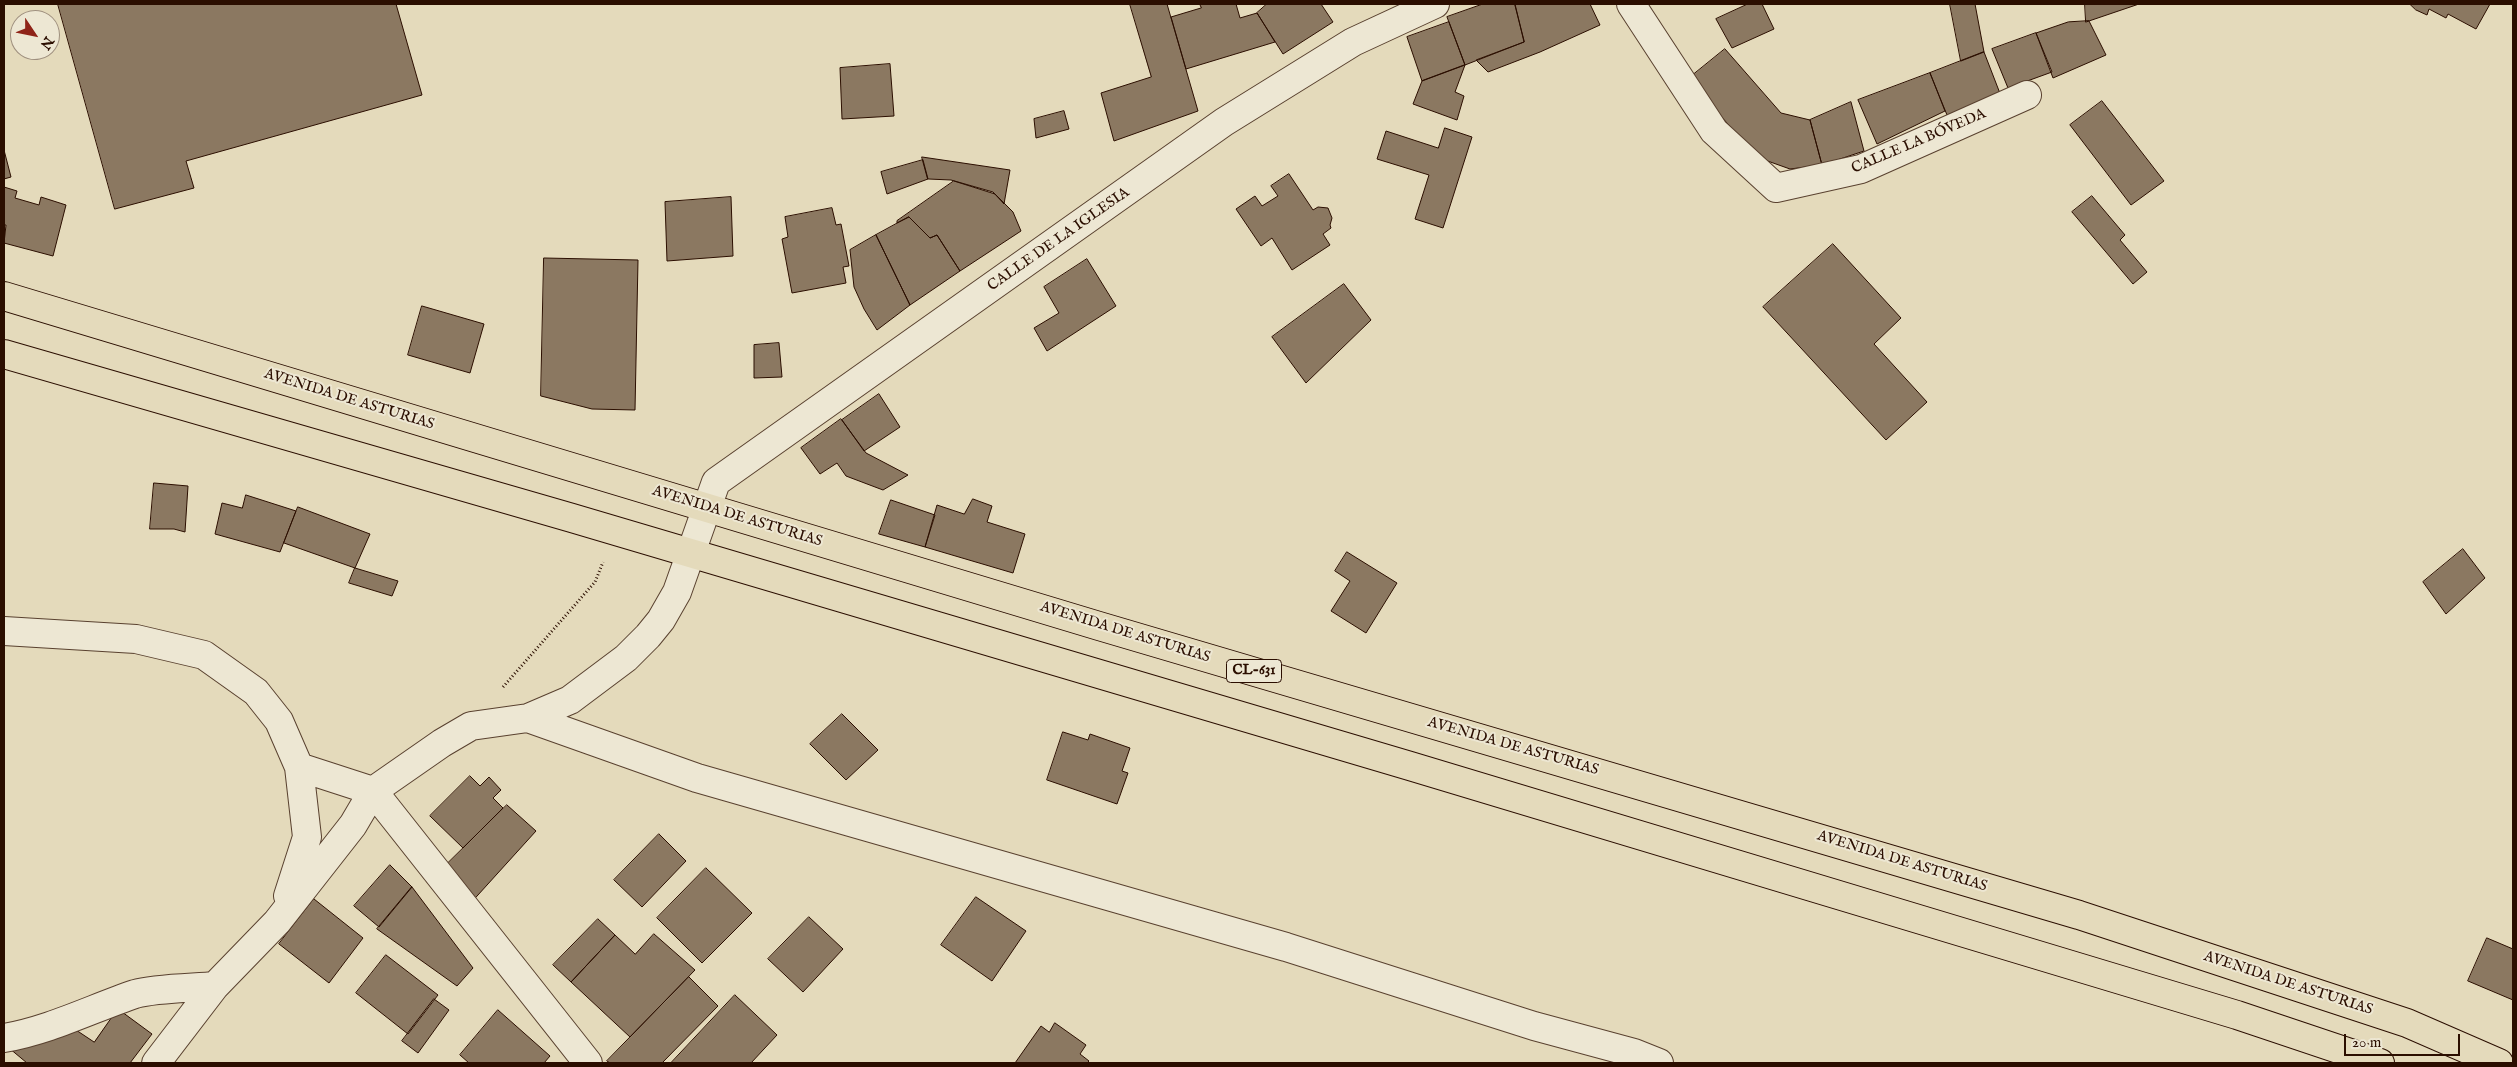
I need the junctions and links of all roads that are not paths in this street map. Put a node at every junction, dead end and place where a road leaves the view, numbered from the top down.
1 (1435, 4) edge
2 (1631, 4) edge
3 (2027, 95) dead end
4 (4, 296) edge
5 (4, 354) edge
6 (708, 507) junction
7 (690, 553) junction
8 (4, 631) edge
9 (528, 718) junction
10 (299, 767) junction
11 (373, 791) junction
12 (278, 922) junction
13 (215, 986) junction
14 (4, 1038) edge
15 (156, 1063) edge
16 (588, 1063) edge
17 (1659, 1063) edge
18 (2380, 1063) edge
19 (2499, 1063) edge

1 - 6 street, CALLE DE LA IGLESIA
2 - 3 street, CALLE LA BÓVEDA
4 - 6 main road, AVENIDA DE ASTURIAS / CL-631
5 - 7 main road
6 - 7 street, CALLE DE LA IGLESIA
6 - 19 main road, AVENIDA DE ASTURIAS / CL-631
7 - 9 street, CALLE DE LA IGLESIA
7 - 18 main road
8 - 10 street
9 - 11 street
9 - 17 street
10 - 11 street
10 - 12 street
11 - 12 street
11 - 16 street
12 - 13 street
13 - 14 street
13 - 15 street

